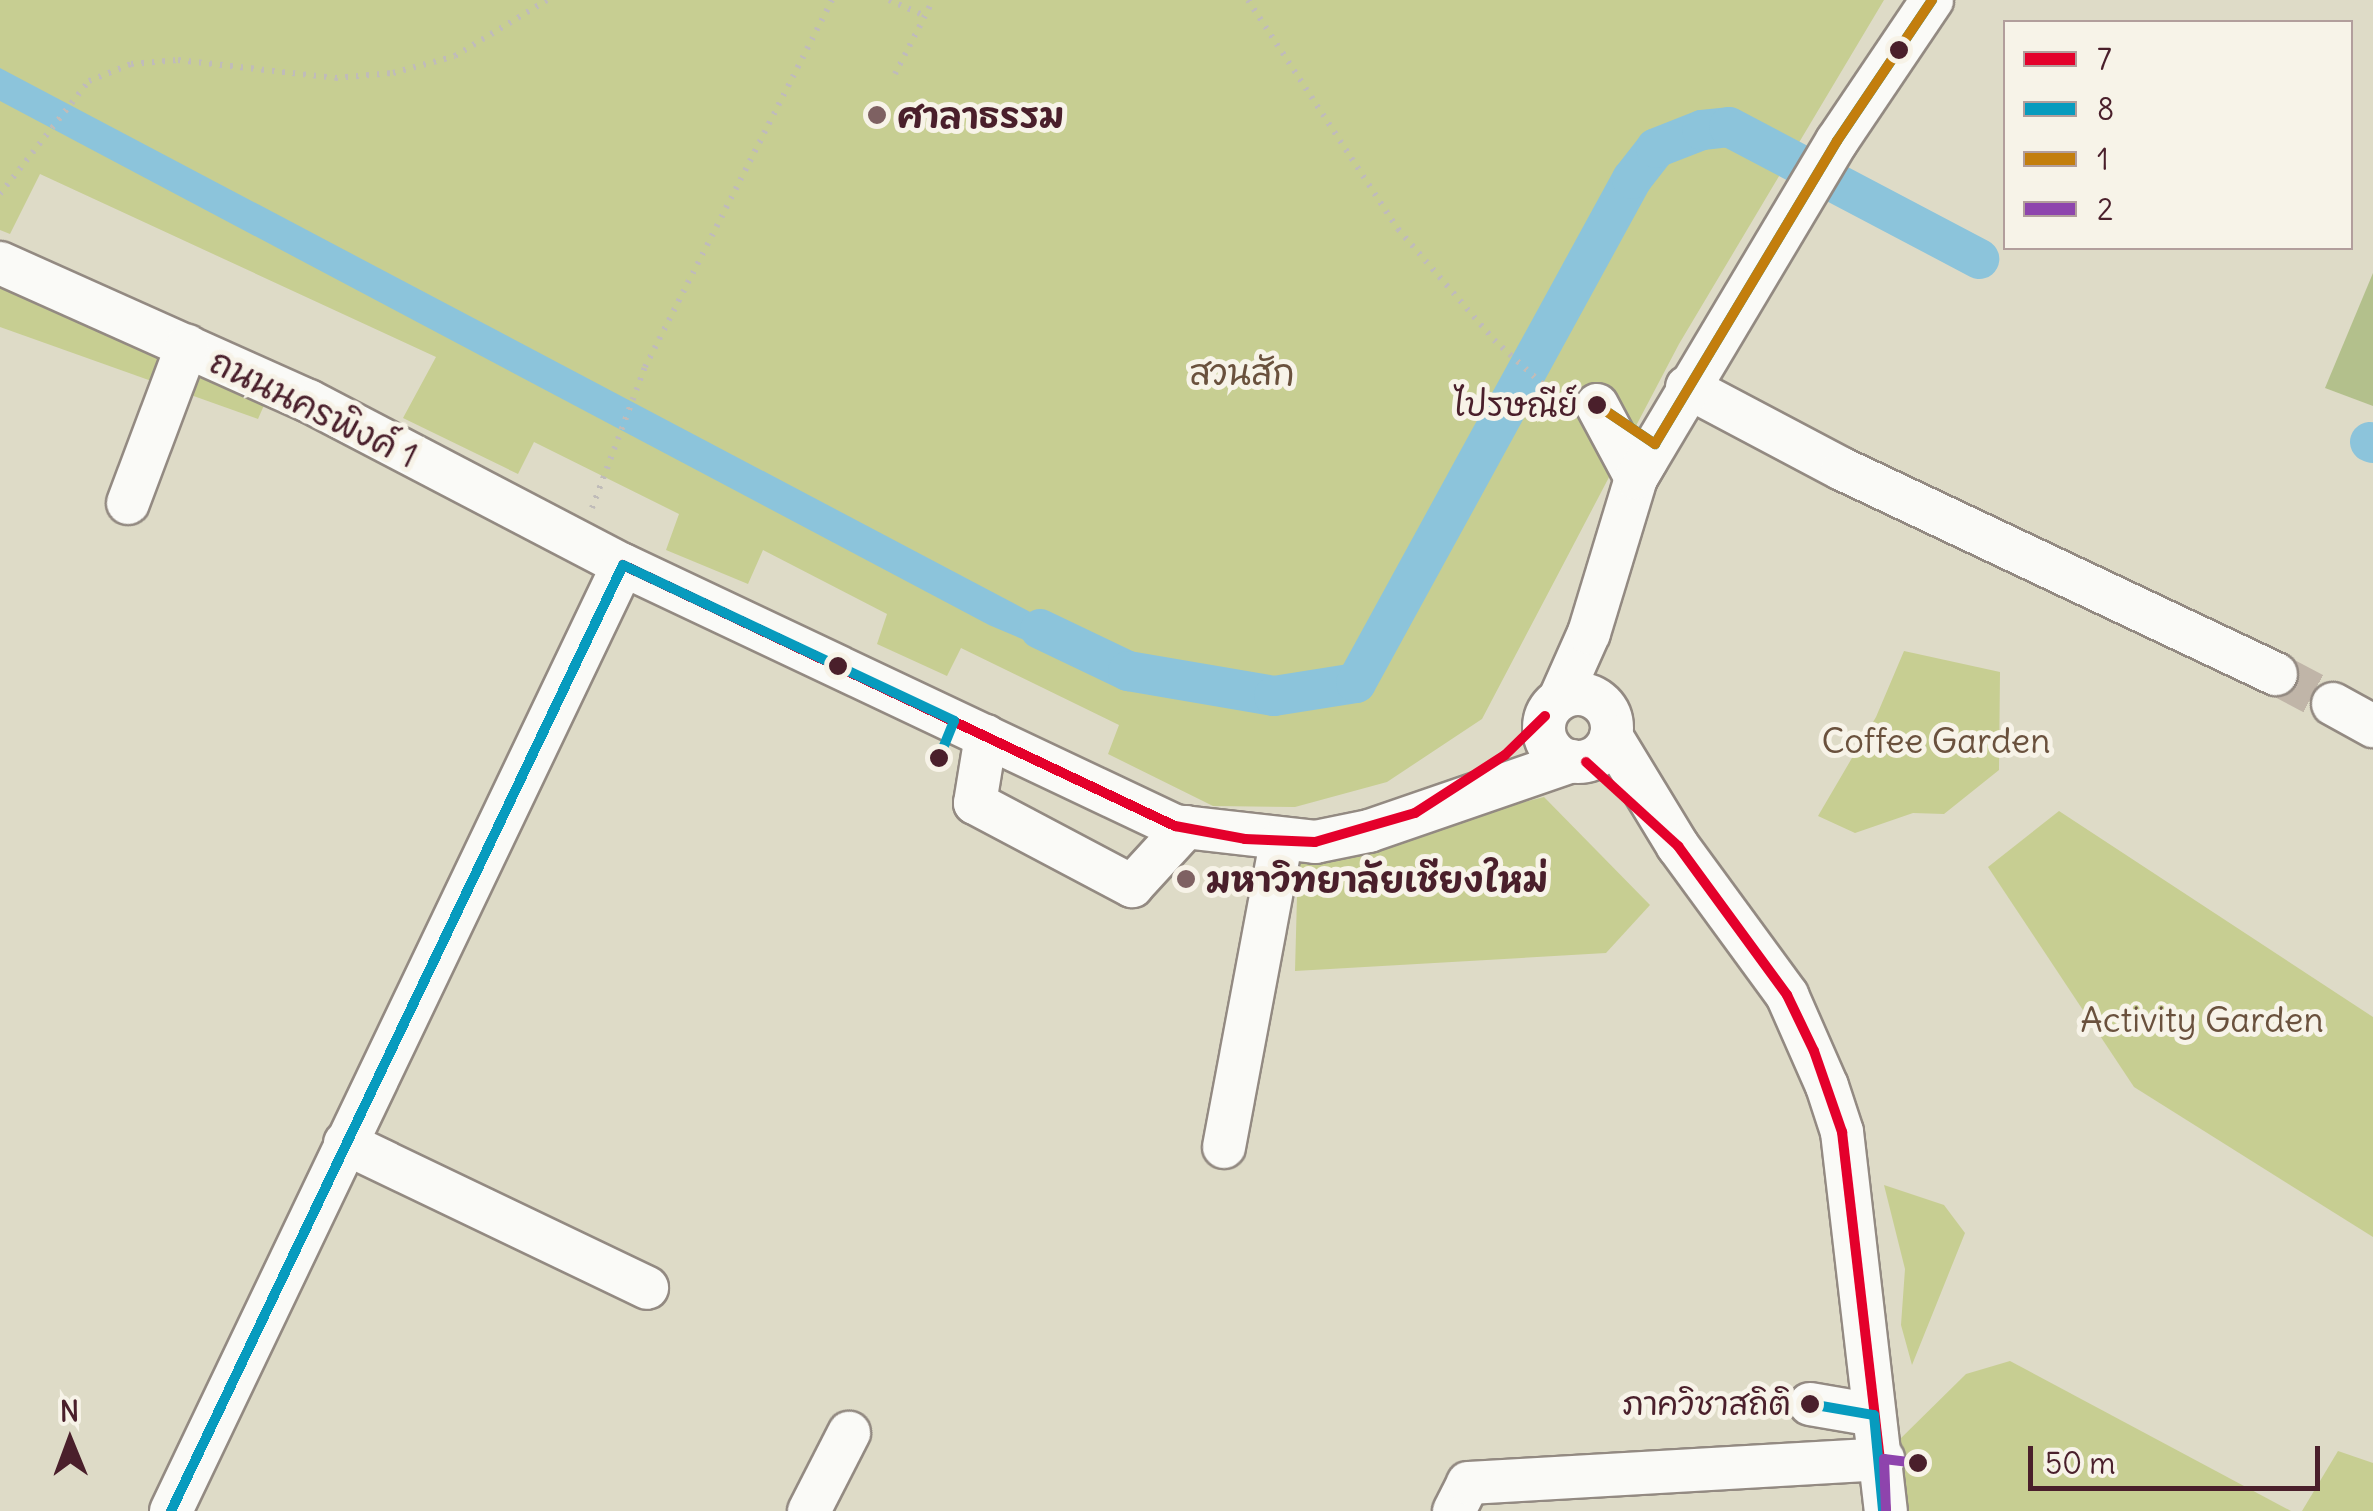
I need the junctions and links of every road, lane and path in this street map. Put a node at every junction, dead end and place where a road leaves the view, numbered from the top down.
1 (548, 0) edge
2 (832, 0) edge
3 (889, 0) edge
4 (932, 0) edge
5 (1248, 0) edge
6 (1932, 0) edge
7 (925, 16) junction
8 (895, 74) dead end
9 (0, 194) edge
10 (0, 263) edge
11 (188, 346) junction
12 (1687, 388) junction
13 (1555, 395) dead end
14 (1597, 404) dead end
15 (1645, 461) junction
16 (128, 503) dead end
17 (577, 541) junction
18 (1611, 562) junction
19 (623, 565) junction
20 (2276, 674) tunnel mouth
21 (2333, 704) tunnel mouth
22 (1552, 707) junction
23 (2373, 726) edge
24 (986, 736) junction
25 (1595, 743) junction
26 (1414, 813) junction
27 (1186, 827) junction
28 (1281, 840) junction
29 (345, 1143) junction
30 (1224, 1147) dead end
31 (647, 1288) dead end
32 (1810, 1404) dead end
33 (849, 1433) dead end
34 (1894, 1460) junction
35 (171, 1511) edge
36 (808, 1511) edge
37 (1454, 1511) edge
38 (1885, 1511) edge

1 - 9 path
2 - 17 path
3 - 7 path
4 - 7 path
5 - 13 path
6 - 12 street
7 - 8 path
10 - 11 street, ถนนนครพิงค์ 1
11 - 16 street
11 - 17 street, ถนนนครพิงค์ 1
12 - 15 street
12 - 20 street
14 - 15 street
15 - 18 street
17 - 19 street, ถนนนครพิงค์ 1
18 - 22 street
18 - 25 street
19 - 24 street, ถนนนครพิงค์ 1
19 - 29 street
21 - 23 street
22 - 25 street
22 - 25 street
22 - 26 street
24 - 27 street, ถนนนครพิงค์ 1
24 - 27 street
25 - 26 street
25 - 34 street
26 - 28 street, ถนนนครพิงค์ 1
27 - 28 street, ถนนนครพิงค์ 1
28 - 30 street
29 - 31 street
29 - 35 street
32 - 34 street
33 - 36 street
34 - 37 street
34 - 38 street

